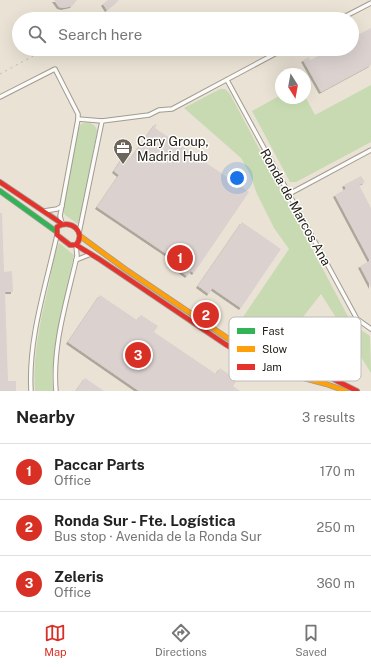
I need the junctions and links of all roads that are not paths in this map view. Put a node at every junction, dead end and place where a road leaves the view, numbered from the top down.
1 (371, 3) edge
2 (354, 12) edge
3 (271, 56) edge
4 (227, 80) junction
5 (0, 97) edge
6 (78, 119) junction
7 (102, 121) junction
8 (371, 150) edge
9 (0, 182) edge
10 (0, 191) edge
11 (289, 194) junction
12 (62, 206) junction
13 (44, 212) junction
14 (62, 223) junction
15 (57, 234) junction
16 (80, 234) junction
17 (76, 246) junction
18 (91, 254) junction
19 (76, 260) junction
20 (356, 317) edge
21 (361, 322) edge
22 (371, 329) edge
23 (229, 339) edge
24 (229, 346) edge
25 (314, 381) edge
26 (335, 381) edge
27 (31, 391) edge
28 (56, 391) edge
29 (346, 391) edge
30 (357, 391) edge

1 - 2 street
3 - 4 street
4 - 7 street
4 - 11 street, Ronda de Marcos Ana
5 - 6 street
6 - 7 street
6 - 12 street
7 - 16 street
8 - 11 street
9 - 13 main road
10 - 15 main road
11 - 20 street, Ronda de Marcos Ana
12 - 13 street
12 - 14 street
13 - 14 main road
14 - 15 main road
14 - 16 main road
15 - 17 main road
15 - 27 street
16 - 17 main road
16 - 23 main road
17 - 18 main road
17 - 19 street
18 - 19 street
18 - 24 main road
19 - 28 street
21 - 22 street, Ronda de Marcos Ana
25 - 29 main road
26 - 30 main road

